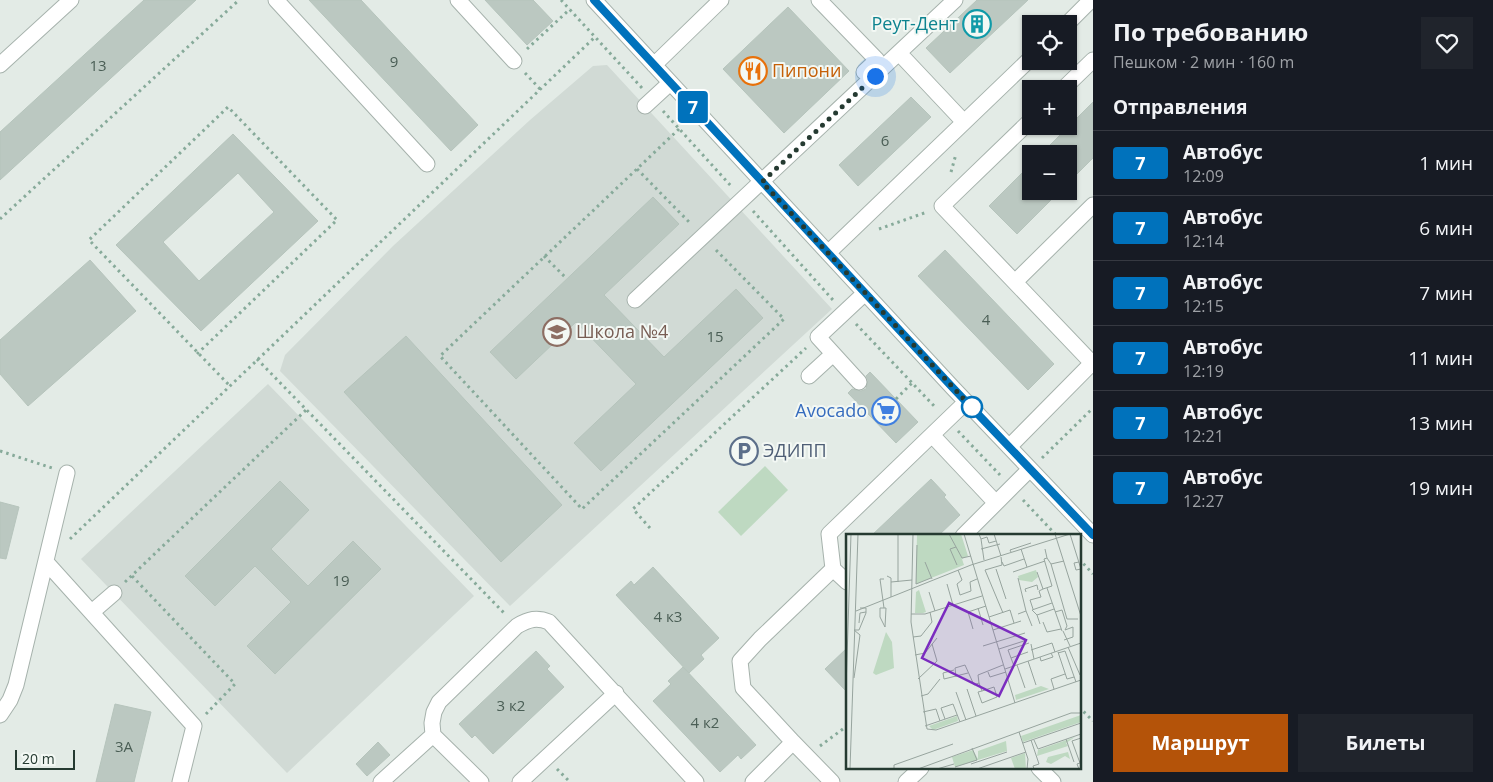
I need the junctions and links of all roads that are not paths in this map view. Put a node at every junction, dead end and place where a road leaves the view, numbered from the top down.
1 (458, 0) edge
2 (594, 0) edge
3 (721, 0) edge
4 (819, 0) edge
5 (954, 0) edge
6 (1091, 0) edge
7 (69, 1) edge
8 (270, 1) edge
9 (1076, 15) edge
10 (899, 53) junction
11 (1093, 60) edge
12 (514, 61) road end
13 (0, 65) edge
14 (654, 65) junction
15 (1022, 67) edge
16 (1072, 80) edge
17 (670, 83) junction
18 (649, 103) road end
19 (964, 122) junction
20 (1022, 129) edge
21 (427, 164) dead end
22 (759, 178) junction
23 (1093, 205) edge
24 (828, 253) junction
25 (1015, 282) junction
26 (865, 293) junction
27 (635, 300) dead end
28 (833, 354) junction
29 (1092, 362) edge
30 (809, 376) dead end
31 (859, 382) dead end
32 (966, 402) junction
33 (932, 435) junction
34 (1009, 447) junction
35 (1034, 465) junction
36 (67, 473) road end
37 (996, 503) junction
38 (965, 534) edge
39 (1093, 535) edge
40 (46, 562) junction
41 (833, 569) junction
42 (846, 581) edge
43 (114, 593) road end
44 (92, 612) junction
45 (616, 693) junction
46 (0, 715) edge
47 (433, 735) junction
48 (793, 742) junction
49 (919, 770) edge
50 (1041, 770) edge
51 (180, 782) edge
52 (381, 782) edge
53 (481, 782) edge
54 (520, 782) edge
55 (696, 782) edge
56 (753, 782) edge
57 (832, 782) edge
58 (906, 782) edge
59 (1053, 782) edge

1 - 12 street
2 - 14 street
3 - 14 street
4 - 22 street
5 - 10 street
6 - 9 street
7 - 13 street
8 - 21 street
10 - 19 street
10 - 22 street
11 - 16 street
14 - 17 street
15 - 19 street
17 - 18 street
17 - 22 street
19 - 24 street
20 - 25 street
22 - 24 street
22 - 27 street
23 - 25 street
24 - 26 street
25 - 29 street
26 - 28 street
26 - 32 street
28 - 30 street
28 - 31 street
29 - 34 street
32 - 33 street
32 - 34 street
33 - 37 street
33 - 41 street
34 - 35 street
35 - 37 street
35 - 39 street
36 - 40 street
37 - 38 street
40 - 44 street
40 - 46 street
41 - 42 street
41 - 48 street
43 - 44 street
44 - 51 street
45 - 47 street
45 - 54 street
45 - 55 street
47 - 52 street
47 - 53 street
48 - 56 street
48 - 57 street
49 - 58 street
50 - 59 street

